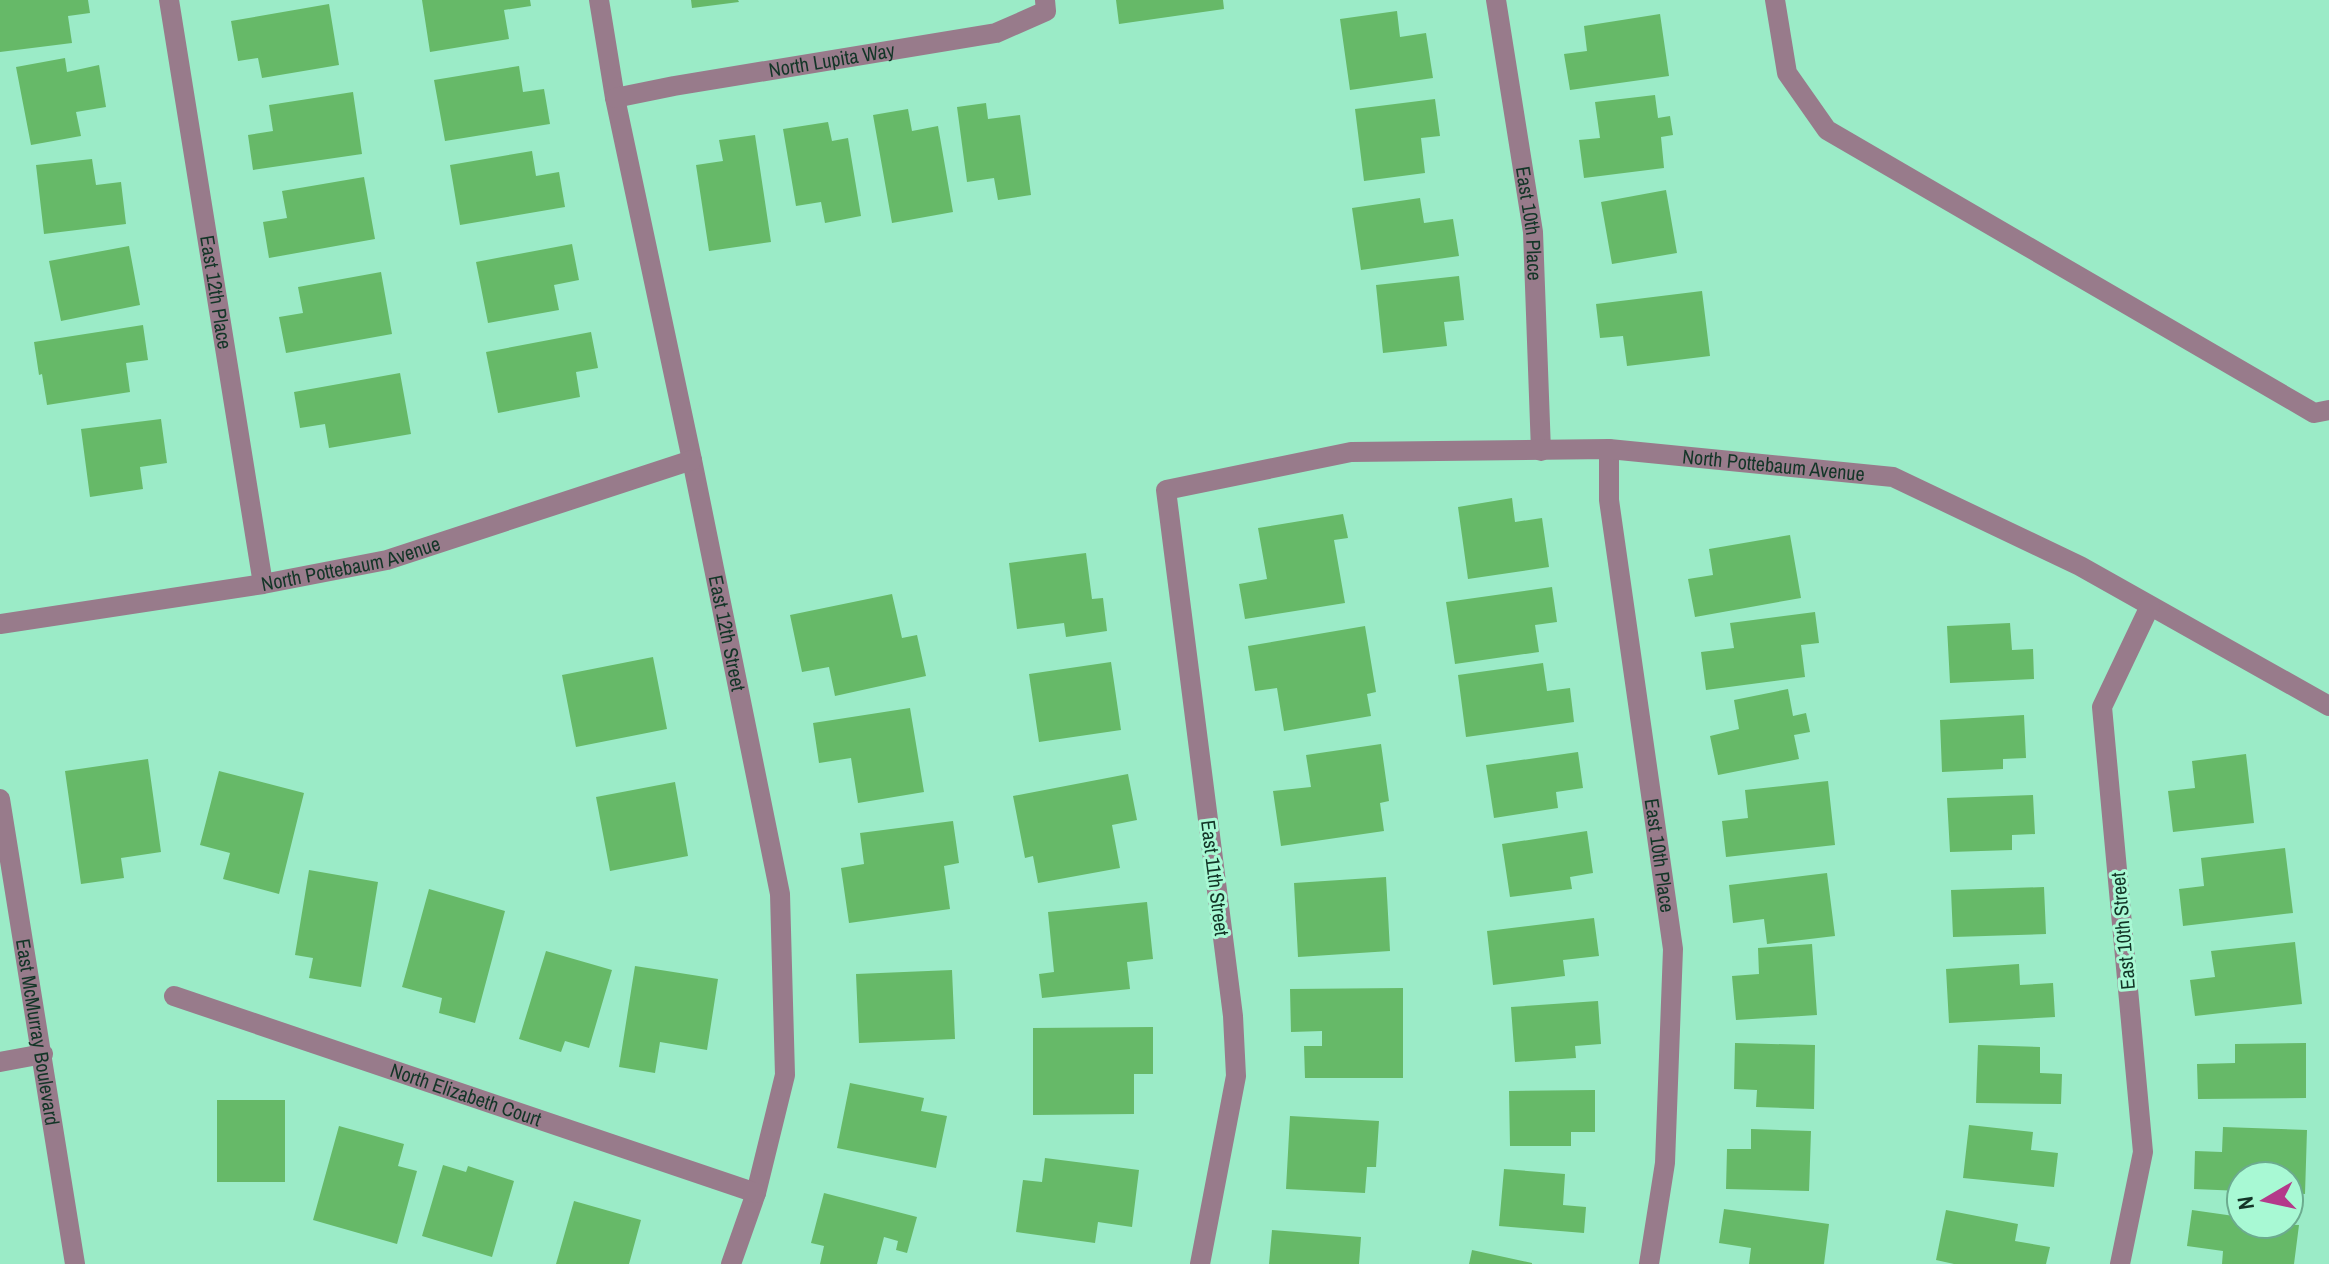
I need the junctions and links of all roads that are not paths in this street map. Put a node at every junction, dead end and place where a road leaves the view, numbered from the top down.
1 (169, 0) edge
2 (599, 0) edge
3 (1496, 0) edge
4 (1775, 0) edge
5 (1046, 6) edge
6 (615, 98) junction
7 (2329, 410) edge
8 (1609, 449) junction
9 (1541, 451) junction
10 (692, 460) junction
11 (1166, 490) joint
12 (263, 584) junction
13 (2150, 606) junction
14 (0, 624) edge
15 (2329, 706) edge
16 (0, 799) edge
17 (174, 996) dead end
18 (43, 1054) junction
19 (0, 1062) edge
20 (756, 1193) junction
21 (75, 1264) edge
22 (731, 1264) edge
23 (1200, 1264) edge
24 (1649, 1264) edge
25 (2120, 1264) edge

1 - 12 street, East 12th Place
2 - 6 street, East 12th Street
3 - 9 street, East 10th Place
4 - 7 street
5 - 6 street, North Lupita Way
6 - 10 street, East 12th Street
8 - 9 street, North Pottebaum Avenue
8 - 13 street, North Pottebaum Avenue
8 - 24 street, East 10th Place
9 - 11 street, North Pottebaum Avenue
10 - 12 street, North Pottebaum Avenue
10 - 20 street, East 12th Street
11 - 23 street, East 11th Street
12 - 14 street, North Pottebaum Avenue
13 - 15 street, North Pottebaum Avenue
13 - 25 street, East 10th Street
16 - 18 street, East McMurray Boulevard
17 - 20 street, North Elizabeth Court
18 - 19 street
18 - 21 street, East McMurray Boulevard
20 - 22 street, East 12th Street

